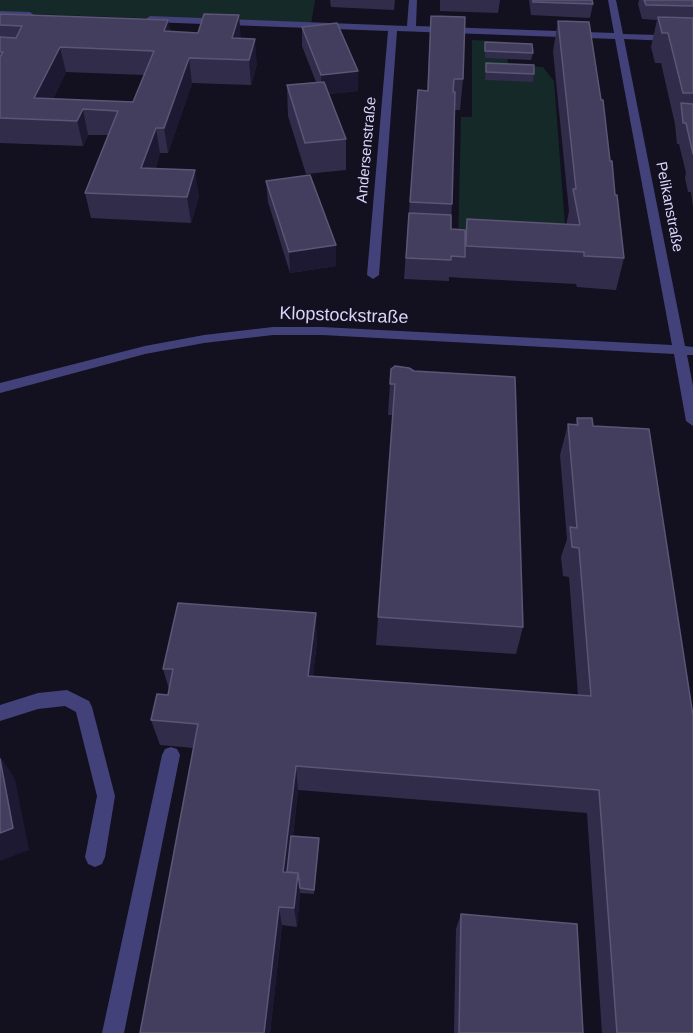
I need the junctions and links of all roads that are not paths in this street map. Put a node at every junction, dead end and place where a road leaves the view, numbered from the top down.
1 (413, 0) edge
2 (612, 0) edge
3 (0, 14) edge
4 (41, 16) edge
5 (136, 19) edge
6 (393, 28) junction
7 (411, 28) junction
8 (620, 37) junction
9 (693, 39) edge
10 (373, 275) dead end
11 (678, 351) junction
12 (693, 351) edge
13 (0, 388) edge
14 (693, 421) edge
15 (0, 713) edge
16 (171, 755) dead end
17 (95, 857) dead end
18 (113, 1033) edge

1 - 7 street
2 - 8 street, Pelikanstraße
3 - 4 street
5 - 6 street
6 - 7 street
6 - 10 street, Andersenstraße
7 - 8 street
8 - 9 street
8 - 11 street, Pelikanstraße
11 - 12 street, Klopstockstraße
11 - 13 street, Klopstockstraße
11 - 14 street, Pelikanstraße
15 - 17 street
16 - 18 street

